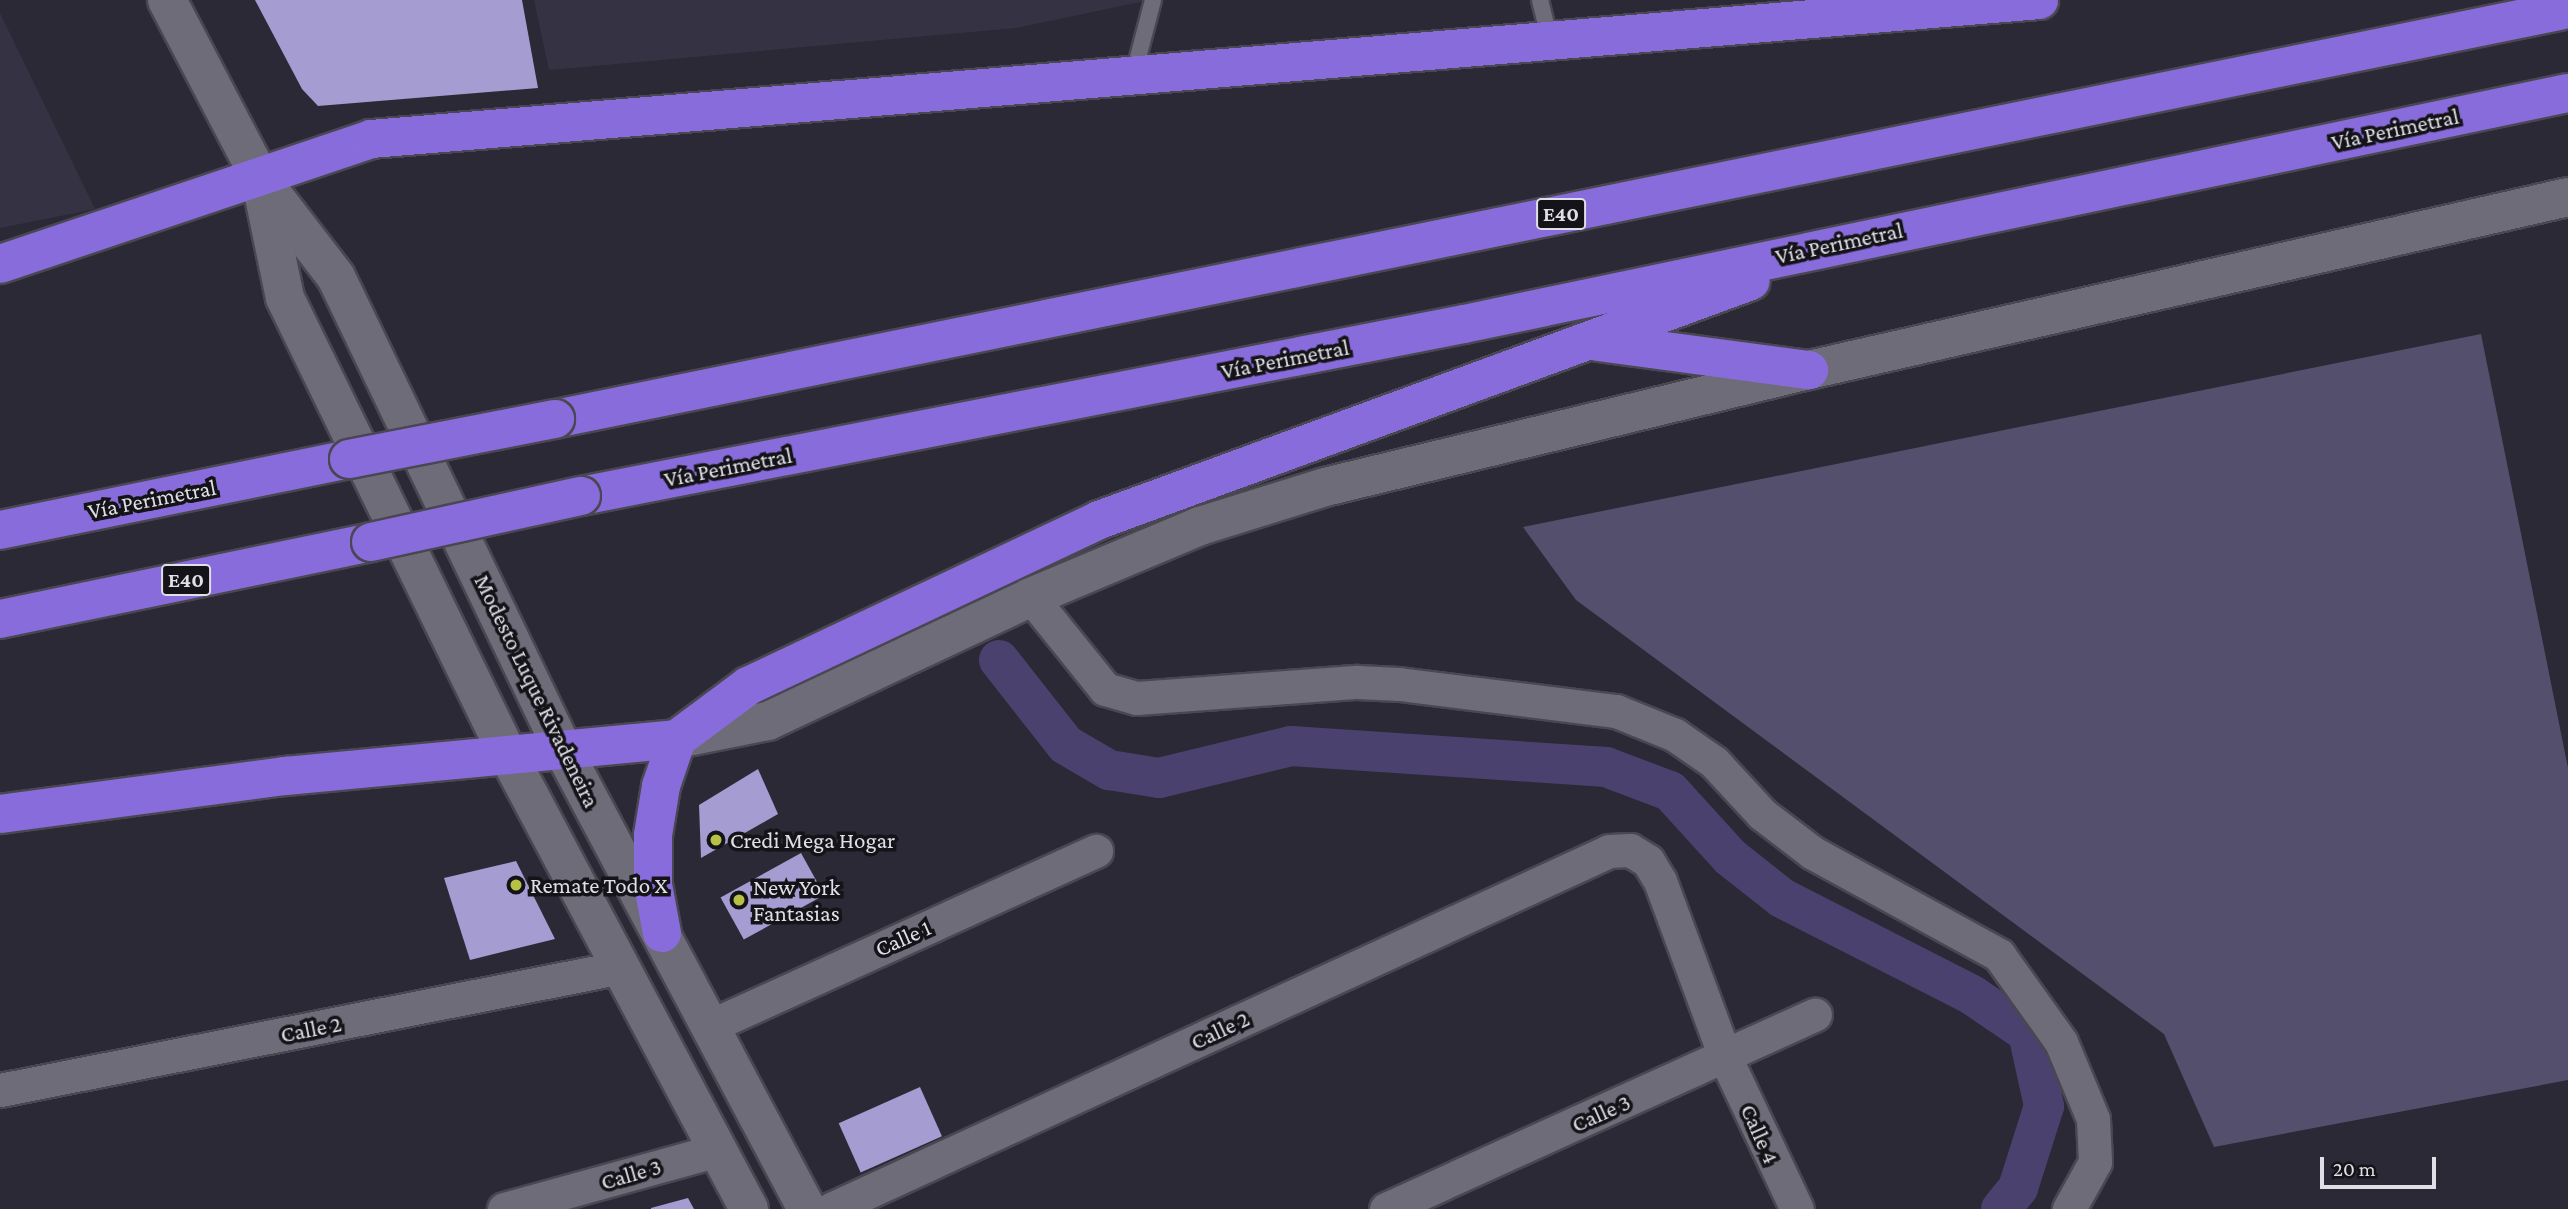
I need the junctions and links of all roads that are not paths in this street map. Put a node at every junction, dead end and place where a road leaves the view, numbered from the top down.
1 (167, 0) edge
2 (1153, 0) edge
3 (1540, 0) edge
4 (2039, 0) edge
5 (1821, 8) edge
6 (2568, 9) edge
7 (1550, 41) junction
8 (1134, 73) junction
9 (2568, 93) edge
10 (260, 178) junction
11 (2568, 197) edge
12 (1862, 237) junction
13 (0, 264) edge
14 (1464, 324) junction
15 (1594, 342) junction
16 (1809, 370) junction
17 (0, 530) edge
18 (1031, 597) junction
19 (0, 619) edge
20 (677, 739) junction
21 (563, 750) junction
22 (508, 755) junction
23 (0, 814) edge
24 (1096, 851) dead end
25 (1609, 851) joint
26 (662, 933) junction
27 (622, 968) junction
28 (1815, 1014) dead end
29 (710, 1026) junction
30 (1725, 1057) junction
31 (0, 1090) edge
32 (718, 1150) junction
33 (504, 1209) edge
34 (749, 1209) edge
35 (807, 1209) edge
36 (831, 1209) edge
37 (1386, 1209) edge
38 (1797, 1209) edge
39 (2068, 1209) edge

1 - 10 street, Modesto Luque Rivadeneira
2 - 8 lane
3 - 7 lane
4 - 5 highway
5 - 7 highway
6 - 17 highway, Vía Perimetral / E40, bridge
7 - 8 highway
8 - 10 highway
9 - 12 highway, Vía Perimetral / E40
10 - 13 highway
10 - 21 street, Modesto Luque Rivadeneira
10 - 22 street, Modesto Luque Rivadeneira
11 - 16 street
12 - 14 highway, Vía Perimetral / E40
12 - 15 highway
14 - 15 highway
14 - 19 highway, Vía Perimetral / E40, bridge
15 - 16 highway
15 - 20 highway
16 - 18 street
18 - 20 street
18 - 39 street
20 - 21 highway
20 - 26 highway
21 - 22 highway
21 - 26 street, Modesto Luque Rivadeneira
22 - 23 highway
22 - 27 street, Modesto Luque Rivadeneira
24 - 29 street, Calle 1
25 - 30 street, Calle 4
25 - 36 street, Calle 2
26 - 29 street, Modesto Luque Rivadeneira
27 - 31 street, Calle 2
27 - 32 street, Modesto Luque Rivadeneira
28 - 30 street, Calle 3
29 - 35 street, Modesto Luque Rivadeneira
30 - 37 street, Calle 3
30 - 38 street, Calle 4
32 - 33 street, Calle 3
32 - 34 street, Modesto Luque Rivadeneira

